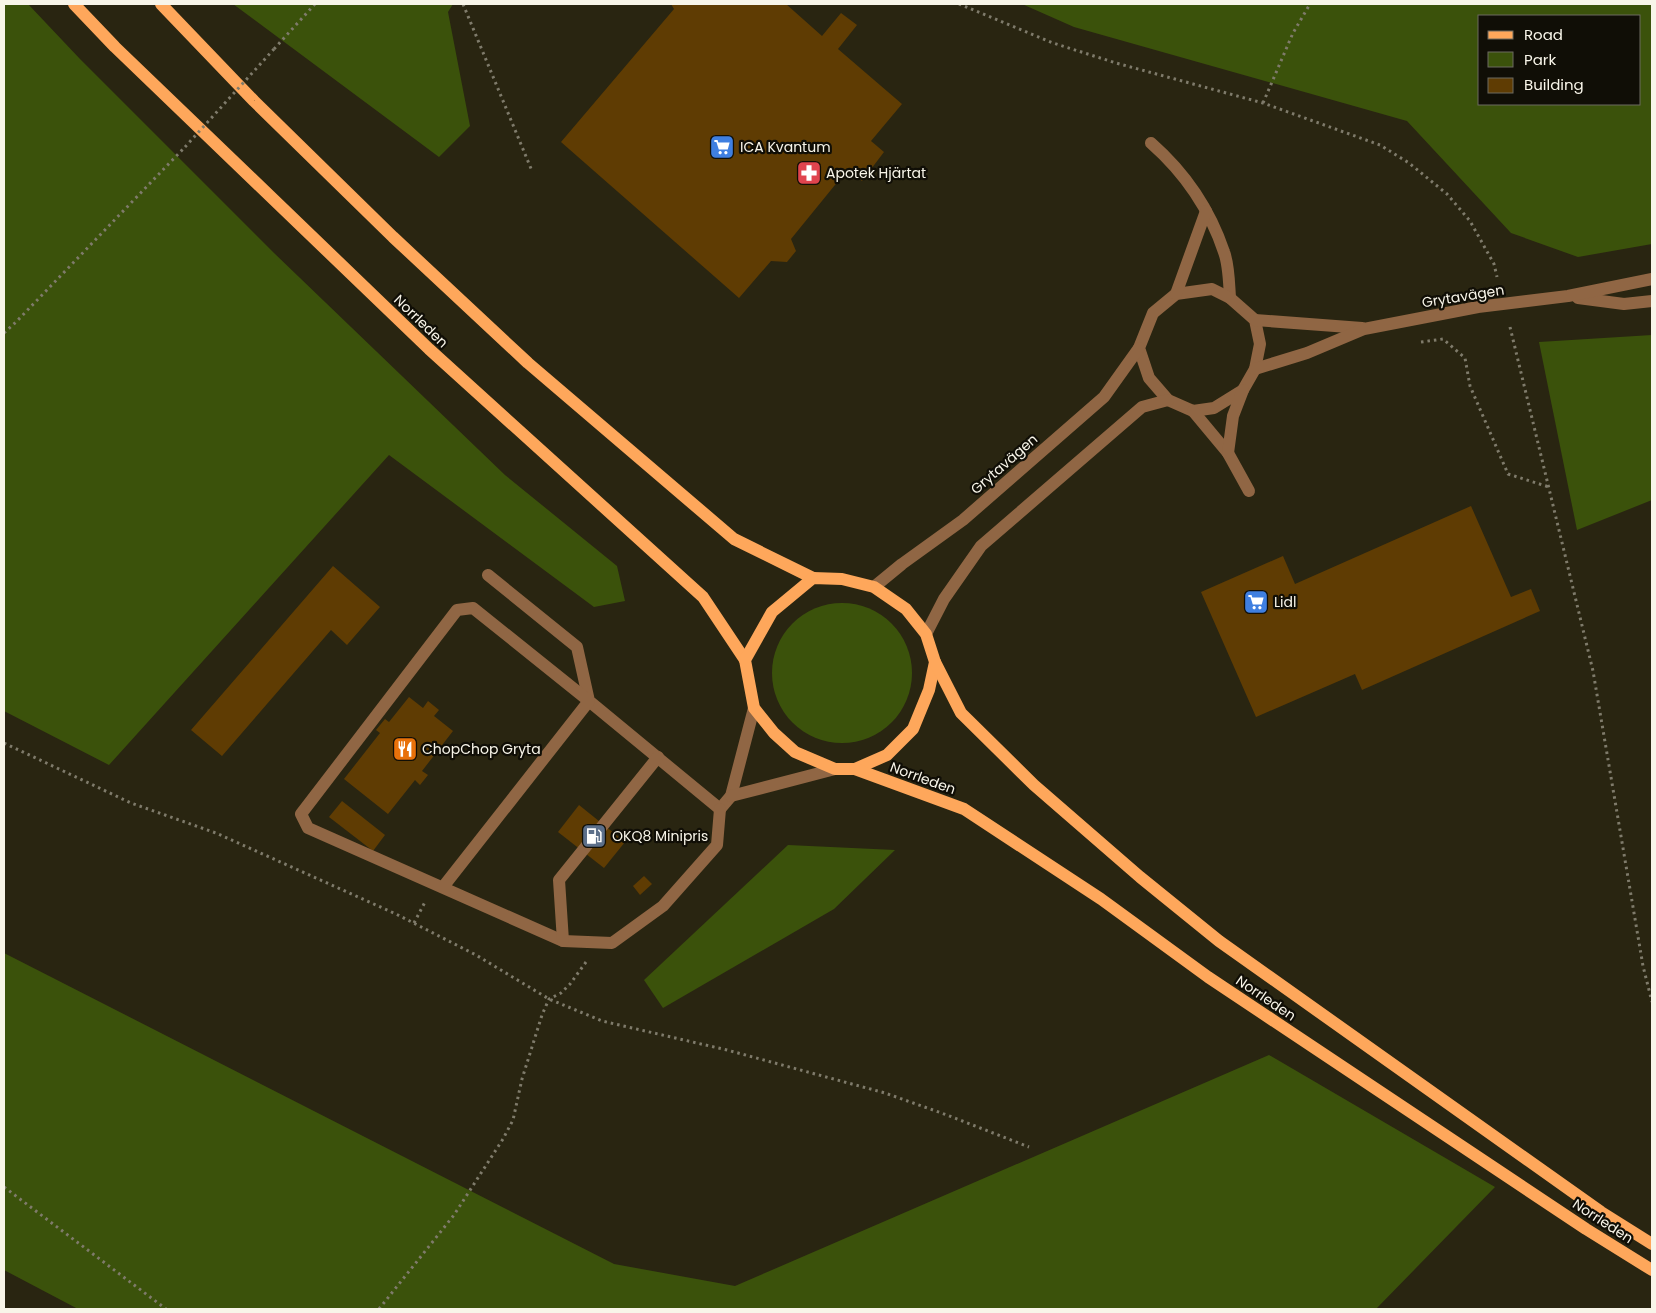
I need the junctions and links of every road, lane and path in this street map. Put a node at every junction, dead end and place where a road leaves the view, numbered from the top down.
1 (74, 4) edge
2 (161, 4) edge
3 (315, 4) edge
4 (463, 4) edge
5 (959, 4) edge
6 (1310, 4) edge
7 (1263, 104) junction
8 (1152, 143) dead end
9 (532, 171) dead end
10 (1206, 211) junction
11 (1497, 277) dead end
12 (1652, 279) edge
13 (1176, 294) junction
14 (1568, 296) junction
15 (1230, 298) junction
16 (1652, 301) edge
17 (1254, 320) junction
18 (1510, 327) dead end
19 (1364, 328) junction
20 (4, 333) edge
21 (1421, 342) dead end
22 (1139, 348) junction
23 (1255, 369) junction
24 (1243, 390) junction
25 (1168, 400) junction
26 (1193, 411) junction
27 (1228, 453) junction
28 (1548, 487) junction
29 (1248, 492) dead end
30 (488, 575) dead end
31 (813, 578) junction
32 (874, 587) junction
33 (926, 634) junction
34 (745, 660) junction
35 (935, 662) junction
36 (589, 701) junction
37 (754, 708) junction
38 (4, 742) edge
39 (658, 757) junction
40 (836, 769) junction
41 (855, 769) junction
42 (731, 796) junction
43 (720, 809) junction
44 (443, 887) junction
45 (563, 941) junction
46 (594, 942) junction
47 (549, 999) junction
48 (1652, 1002) edge
49 (1029, 1147) dead end
50 (4, 1186) edge
51 (1652, 1244) edge
52 (1652, 1270) edge
53 (166, 1309) edge
54 (379, 1309) edge

1 - 34 main road, Norrleden
2 - 31 main road
3 - 20 path, bridge
4 - 9 path
5 - 7 path
6 - 7 path
7 - 11 path
8 - 10 street
10 - 13 street
10 - 15 street
12 - 14 street, Grytavägen
13 - 15 street
13 - 22 street
14 - 16 street, Grytavägen
14 - 19 street, Grytavägen
15 - 17 street
17 - 19 street, Grytavägen
17 - 23 street
18 - 28 path
19 - 23 street, Grytavägen
21 - 28 path
22 - 25 street
22 - 32 street, Grytavägen
23 - 24 street
24 - 26 street
24 - 27 street
25 - 26 street
25 - 33 street
26 - 27 street
27 - 29 street
28 - 48 path
30 - 36 street
31 - 32 main road
31 - 34 main road
32 - 33 main road
33 - 35 main road, Norrleden
34 - 37 main road
35 - 41 main road
35 - 51 main road, Norrleden
36 - 39 street
36 - 44 street
36 - 44 street
37 - 40 main road
37 - 42 street
38 - 47 path
39 - 43 street
39 - 45 street
40 - 41 main road
40 - 42 street
41 - 52 main road, Norrleden
42 - 43 street
43 - 46 street
44 - 45 street
45 - 46 street
46 - 47 path
47 - 49 path
47 - 54 path
50 - 53 path

